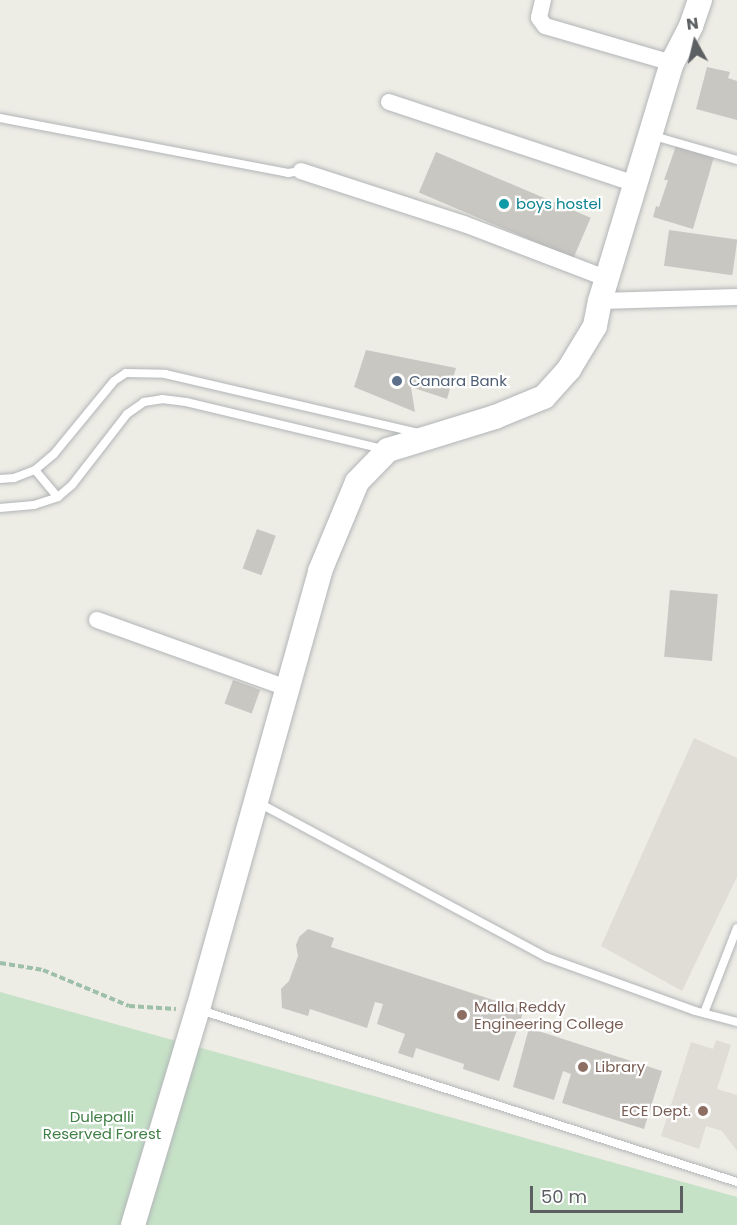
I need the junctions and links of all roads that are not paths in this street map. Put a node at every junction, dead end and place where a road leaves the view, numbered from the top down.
1 (543, 0) edge
2 (700, 0) edge
3 (672, 63) junction
4 (389, 102) dead end
5 (0, 118) edge
6 (650, 135) junction
7 (737, 160) edge
8 (301, 171) joint
9 (635, 184) junction
10 (608, 279) junction
11 (737, 297) edge
12 (600, 301) junction
13 (428, 435) junction
14 (388, 450) junction
15 (35, 470) junction
16 (0, 478) edge
17 (58, 497) junction
18 (0, 508) edge
19 (97, 620) dead end
20 (287, 688) junction
21 (255, 801) junction
22 (737, 928) edge
23 (198, 1009) junction
24 (704, 1013) junction
25 (737, 1022) edge
26 (737, 1182) edge
27 (133, 1225) edge

1 - 3 street
2 - 3 main road
3 - 6 main road
4 - 9 street
5 - 8 lane
6 - 7 lane
6 - 9 main road
8 - 10 street
9 - 10 main road
10 - 12 main road
11 - 12 street
12 - 13 main road
13 - 14 main road
13 - 15 lane
14 - 17 lane
14 - 20 main road
15 - 16 lane
15 - 17 lane
17 - 18 lane
19 - 20 street
20 - 21 main road
21 - 23 main road
21 - 24 lane
22 - 24 lane
23 - 26 lane
23 - 27 main road
24 - 25 lane

